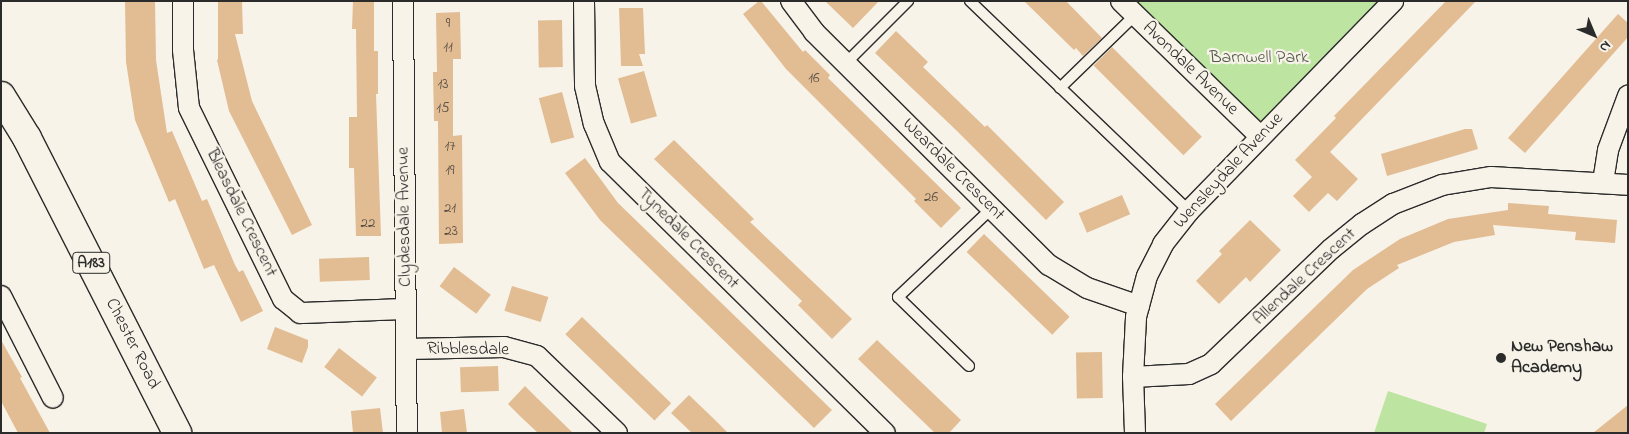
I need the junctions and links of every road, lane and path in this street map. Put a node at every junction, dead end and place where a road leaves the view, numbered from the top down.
1 (183, 1) edge
2 (403, 1) edge
3 (584, 1) edge
4 (791, 1) edge
5 (908, 1) edge
6 (970, 1) edge
7 (1393, 1) edge
8 (1128, 8) edge
9 (846, 63) junction
10 (1060, 88) junction
11 (1, 96) edge
12 (1628, 96) edge
13 (1260, 136) junction
14 (1603, 182) junction
15 (1628, 185) edge
16 (992, 208) junction
17 (1189, 211) junction
18 (1, 296) edge
19 (1139, 306) junction
20 (406, 309) junction
21 (406, 349) junction
22 (969, 366) dead end
23 (1133, 377) junction
24 (53, 398) dead end
25 (177, 433) edge
26 (407, 433) edge
27 (617, 433) edge
28 (884, 433) edge
29 (1135, 433) edge

1 - 20 street, Bleasdale Crescent
2 - 20 street, Clydesdale Avenue
3 - 28 street, Tynedale Crescent
4 - 9 street, Weardale Crescent
5 - 9 lane
6 - 10 lane
7 - 13 street, Wensleydale Avenue
8 - 10 lane
8 - 13 street, Avondale Avenue
9 - 16 street, Weardale Crescent
10 - 17 lane
11 - 25 main road, Chester Road / A183
12 - 14 street
13 - 17 street, Wensleydale Avenue
14 - 15 street, Allendale Crescent
14 - 23 street, Allendale Crescent
16 - 19 street, Weardale Crescent
16 - 22 lane
17 - 19 street, Wensleydale Avenue
18 - 24 street
19 - 23 street, Wensleydale Avenue
20 - 21 street, Clydesdale Avenue
21 - 26 street, Clydesdale Avenue
21 - 27 street, Ribblesdale
23 - 29 street

